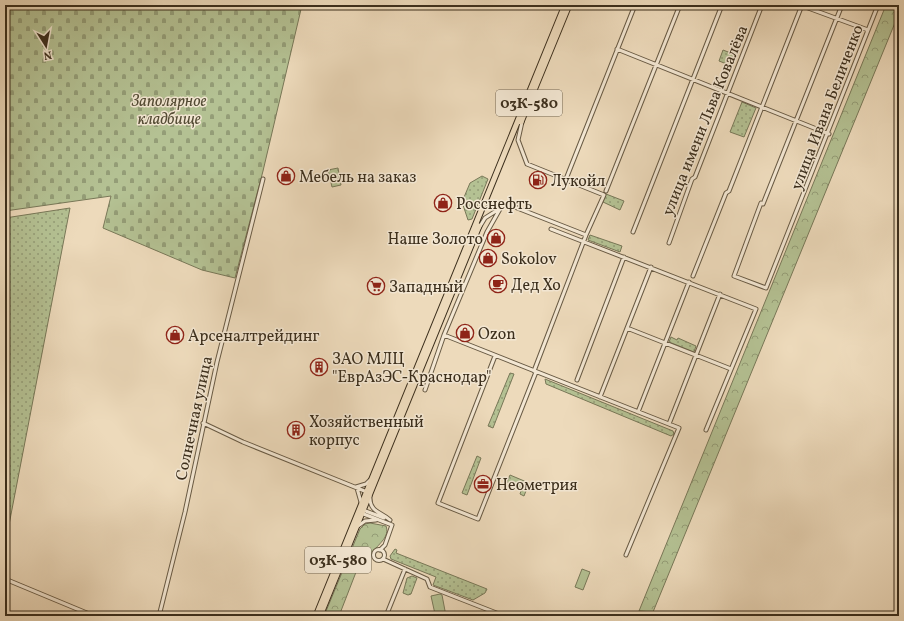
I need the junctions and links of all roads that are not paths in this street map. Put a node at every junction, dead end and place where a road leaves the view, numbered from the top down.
1 (564, 5) edge
2 (569, 5) edge
3 (635, 5) edge
4 (680, 5) edge
5 (722, 5) edge
6 (762, 5) edge
7 (801, 5) edge
8 (842, 5) edge
9 (878, 5) edge
10 (836, 18) junction
11 (868, 30) junction
12 (617, 49) junction
13 (657, 65) junction
14 (692, 79) junction
15 (728, 93) junction
16 (762, 107) junction
17 (526, 109) junction
18 (796, 121) junction
19 (829, 134) junction
20 (263, 179) dead end
21 (566, 180) junction
22 (606, 191) dead end
23 (501, 208) junction
24 (552, 230) dead end
25 (633, 232) dead end
26 (475, 235) junction
27 (586, 235) junction
28 (584, 241) junction
29 (669, 243) dead end
30 (624, 257) junction
31 (651, 267) junction
32 (693, 276) dead end
33 (689, 282) junction
34 (720, 294) junction
35 (627, 328) junction
36 (444, 335) junction
37 (665, 343) junction
38 (696, 355) junction
39 (495, 356) junction
40 (731, 369) junction
41 (535, 371) junction
42 (577, 380) dead end
43 (425, 390) dead end
44 (600, 397) junction
45 (638, 412) junction
46 (203, 423) junction
47 (669, 424) junction
48 (706, 430) dead end
49 (371, 478) junction
50 (356, 487) junction
51 (369, 491) junction
52 (361, 509) junction
53 (379, 520) junction
54 (390, 520) junction
55 (392, 525) junction
56 (354, 532) junction
57 (380, 550) junction
58 (626, 555) dead end
59 (383, 559) junction
60 (405, 569) junction
61 (5, 579) edge
62 (94, 616) edge
63 (159, 616) edge
64 (316, 616) edge
65 (320, 616) edge
66 (386, 616) edge
67 (504, 616) edge

1 - 49 highway, 03К-580
2 - 17 highway, 03К-580
3 - 12 street
4 - 13 street
5 - 14 street
6 - 15 street, улица имени Льва Ковалёва
7 - 10 street
7 - 16 street
8 - 10 street
9 - 11 street, улица Ивана Беличенко
10 - 11 street
10 - 18 street
11 - 19 street, улица Ивана Беличенко
12 - 13 street
12 - 21 street
13 - 14 street
13 - 22 street
14 - 15 street
14 - 25 street
15 - 16 street
15 - 29 street, улица имени Льва Ковалёва
16 - 18 street
16 - 32 street
17 - 21 street
17 - 26 highway, 03К-580
18 - 19 street
18 - 19 street, улица Ивана Беличенко
20 - 46 street, Солнечная улица
21 - 27 street
23 - 26 street
23 - 27 street
23 - 36 street
24 - 28 street
26 - 51 highway, 03К-580
27 - 28 street
28 - 30 street
28 - 41 street
30 - 31 street
30 - 42 street
31 - 33 street
31 - 35 street
33 - 34 street
33 - 37 street
34 - 38 street
34 - 40 street
35 - 37 street
35 - 44 street
36 - 39 street
36 - 43 street
37 - 38 street
37 - 45 street
38 - 40 street
38 - 47 street
39 - 41 street
39 - 41 street
40 - 48 street
41 - 44 street
44 - 45 street
45 - 47 street
46 - 50 street
46 - 63 street, Солнечная улица
47 - 58 street
49 - 50 street
49 - 51 highway, 03К-580
50 - 51 street
50 - 52 street
51 - 52 highway, 03К-580
51 - 54 street
52 - 53 street
52 - 54 street
52 - 56 highway, 03К-580
52 - 64 highway, 03К-580
53 - 55 street
53 - 56 street
54 - 55 street
55 - 57 street
56 - 65 highway, 03К-580
57 - 59 street
57 - 59 street
59 - 60 street
60 - 66 street
60 - 67 street
61 - 62 street

